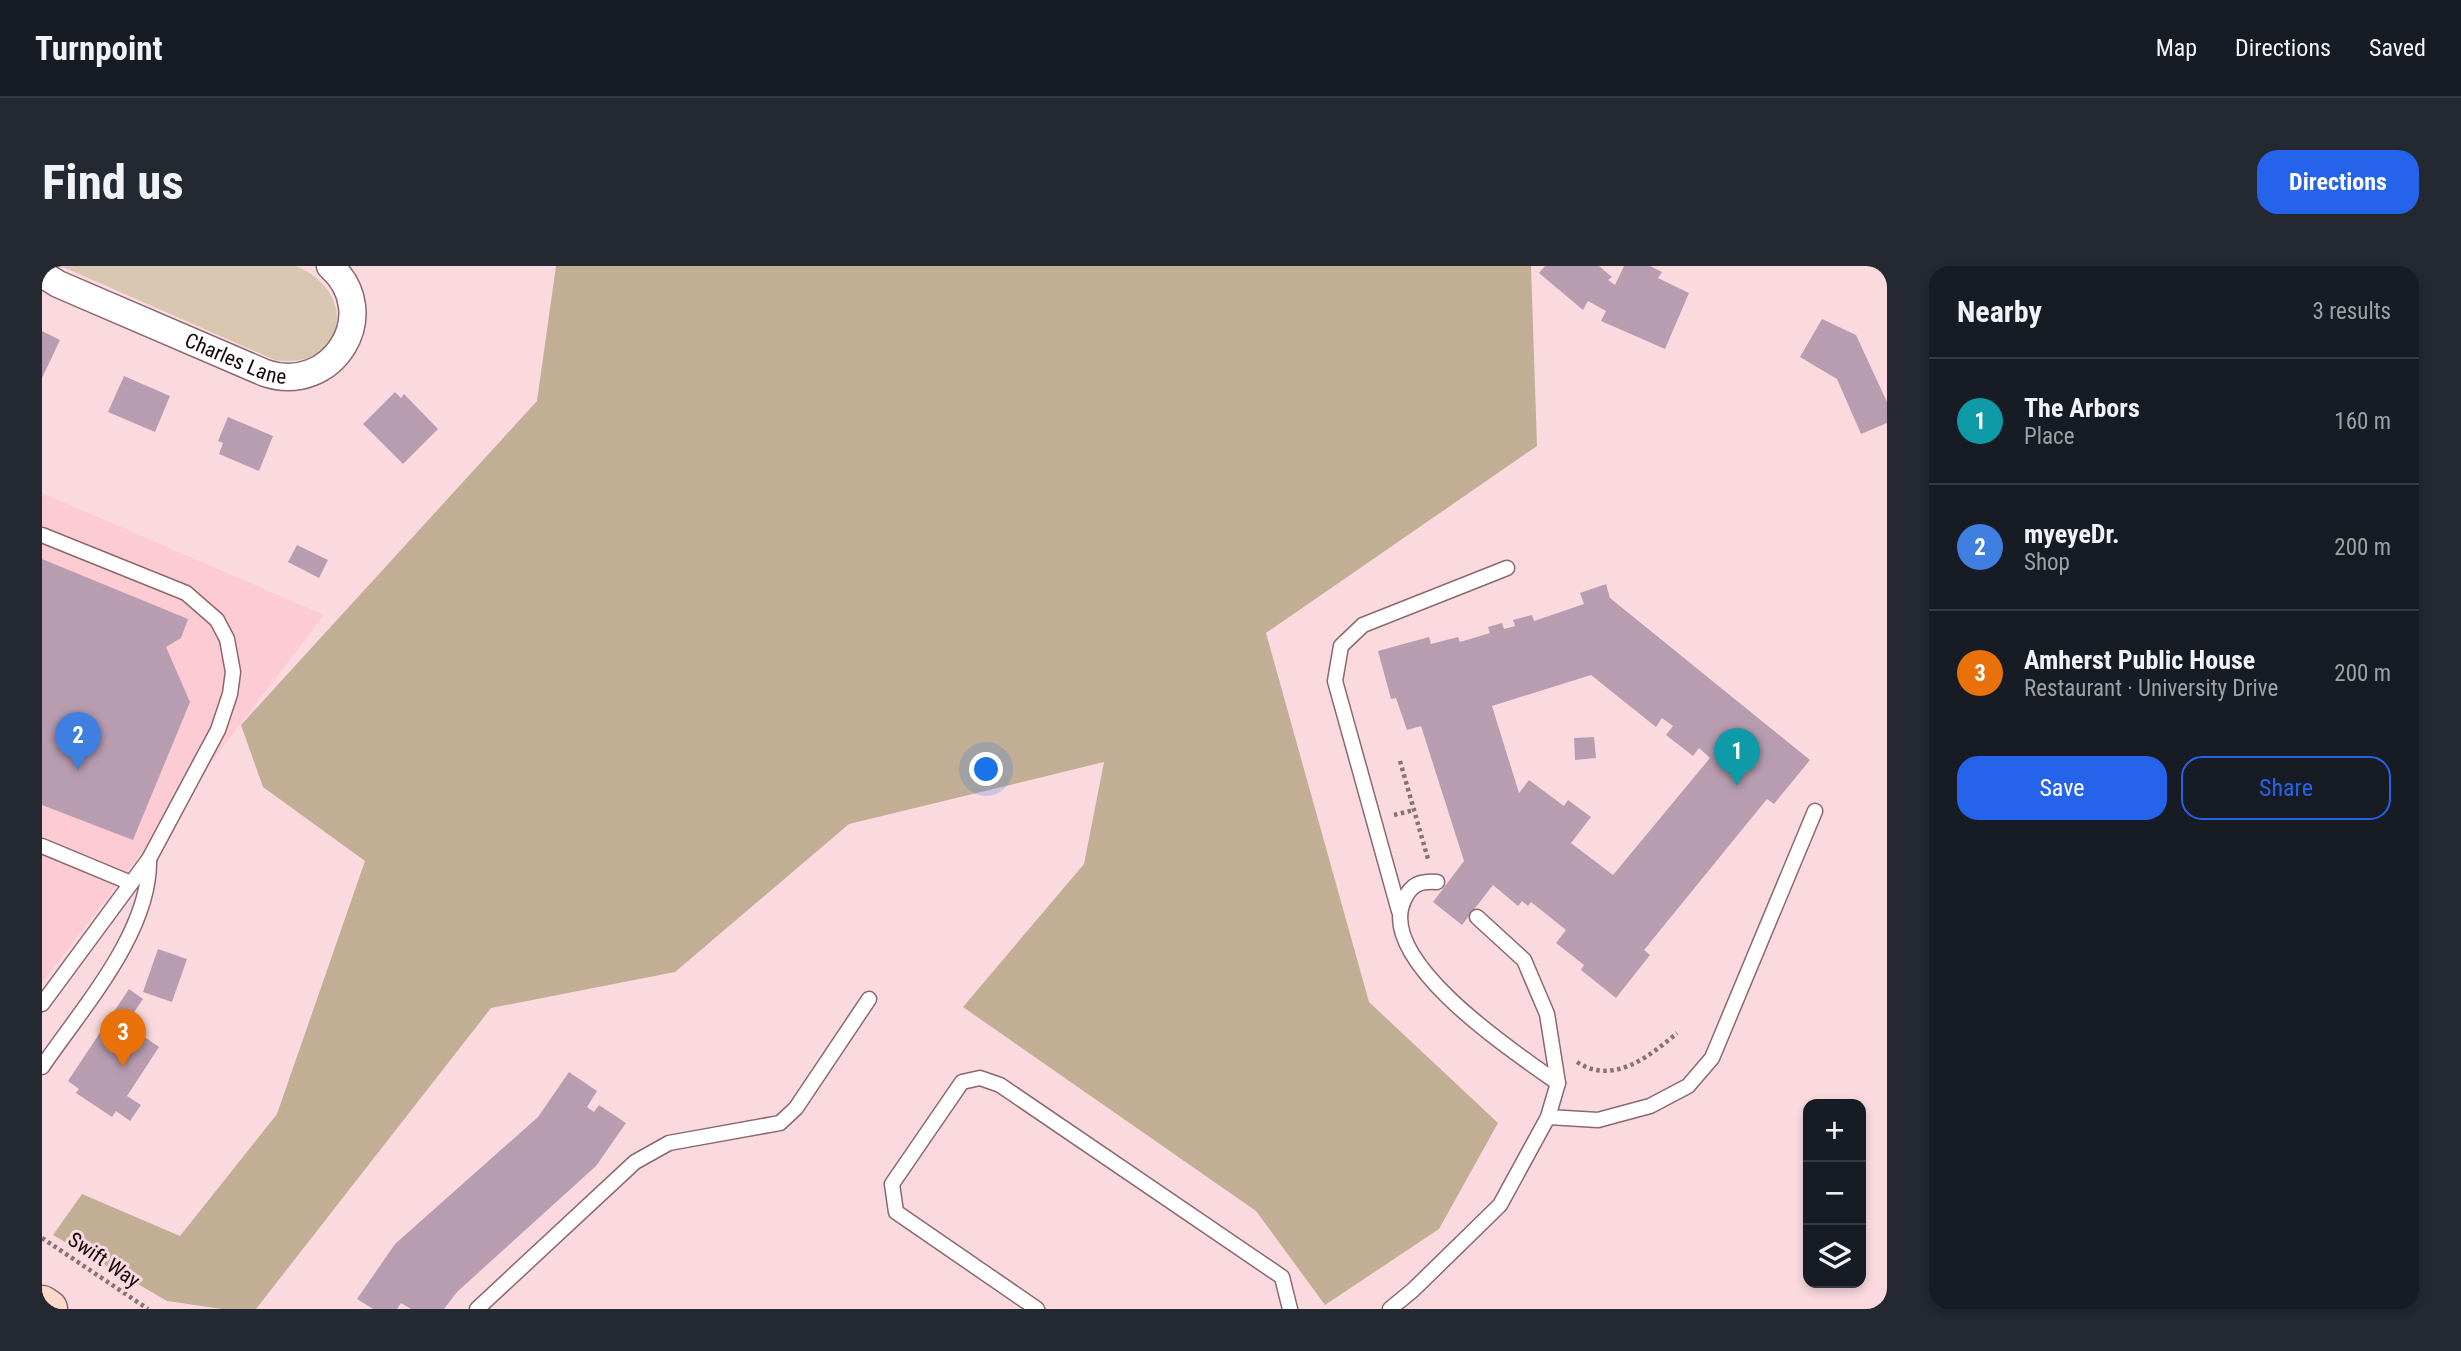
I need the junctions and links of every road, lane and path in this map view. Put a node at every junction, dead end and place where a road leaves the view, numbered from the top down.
1 (330, 266) edge
2 (42, 274) edge
3 (42, 535) edge
4 (1507, 568) dead end
5 (1400, 761) dead end
6 (1815, 811) dead end
7 (42, 846) edge
8 (149, 859) junction
9 (1434, 876) joint
10 (131, 883) junction
11 (1399, 911) junction
12 (1477, 917) dead end
13 (869, 999) dead end
14 (42, 1004) edge
15 (42, 1067) edge
16 (1558, 1083) junction
17 (1548, 1117) junction
18 (42, 1238) edge
19 (42, 1305) edge
20 (48, 1309) edge
21 (148, 1309) edge
22 (477, 1309) edge
23 (1037, 1309) edge
24 (1290, 1309) edge
25 (1390, 1309) edge

1 - 2 street, Charles Lane
3 - 8 lane
4 - 11 lane
5 - 9 path
6 - 17 lane
7 - 10 lane
8 - 10 lane
8 - 15 lane
9 - 11 lane
10 - 14 lane
11 - 16 lane
12 - 16 lane
13 - 22 lane
16 - 17 lane
17 - 25 lane
18 - 21 path, Swift Way
19 - 20 main road
23 - 24 lane

